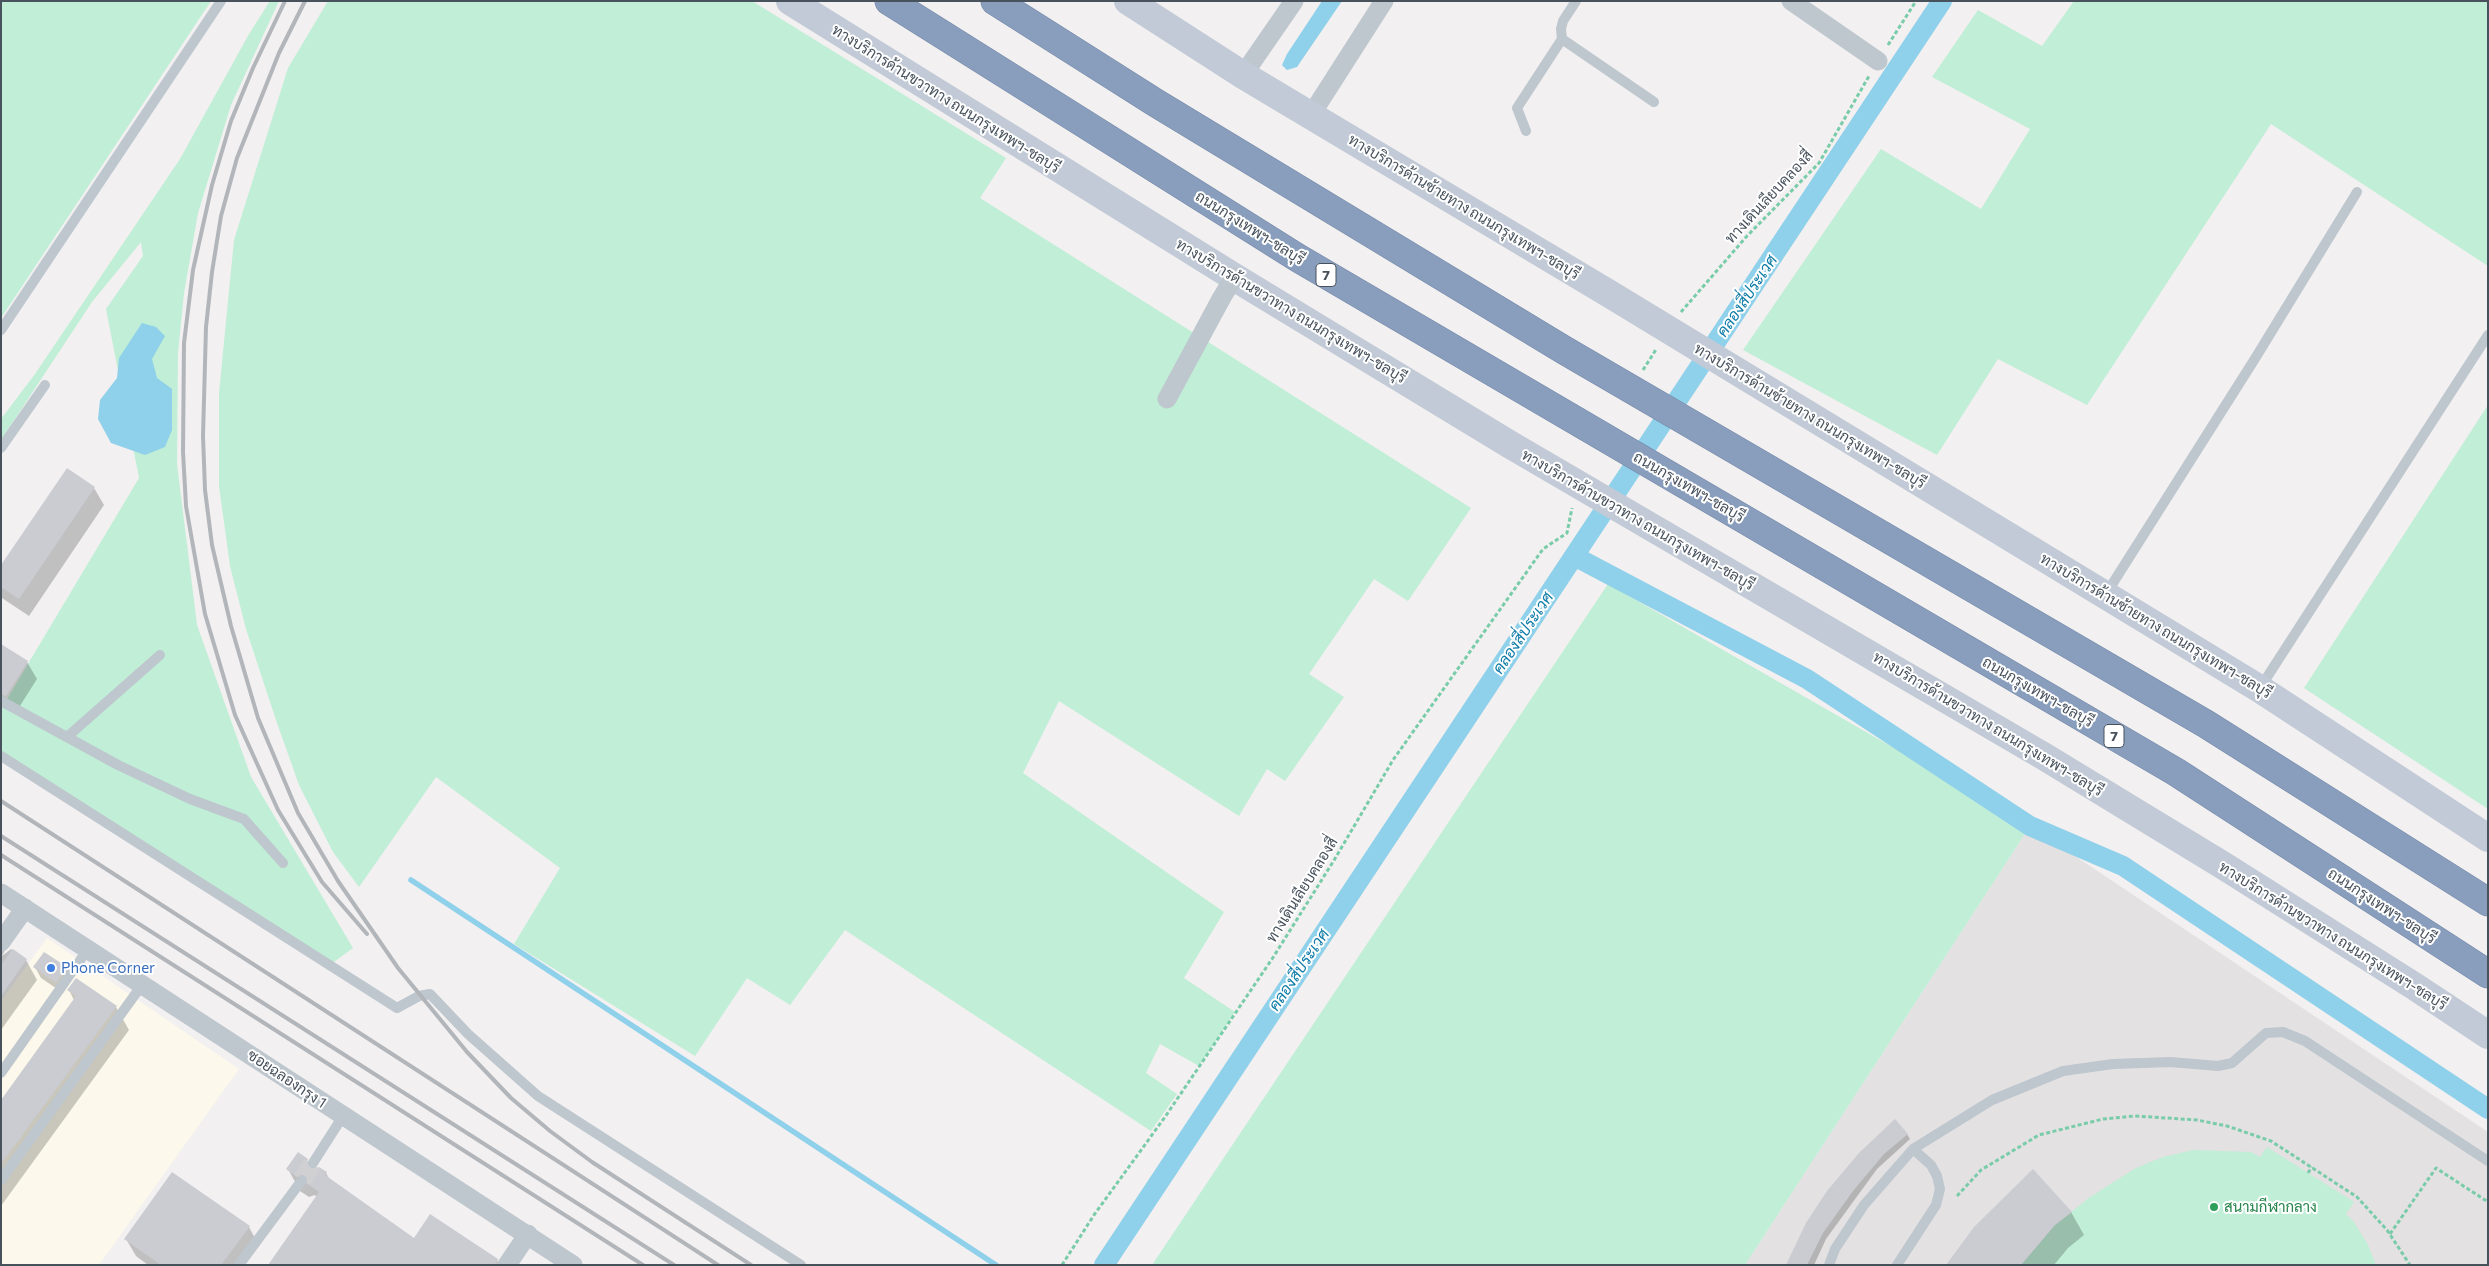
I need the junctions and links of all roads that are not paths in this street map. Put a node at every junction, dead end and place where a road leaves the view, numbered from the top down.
1 (221, 1) edge
2 (790, 1) edge
3 (889, 1) edge
4 (995, 1) edge
5 (1128, 1) edge
6 (1294, 1) edge
7 (1384, 1) edge
8 (1576, 1) edge
9 (1791, 1) edge
10 (1562, 39) junction
11 (1878, 61) road end
12 (1243, 76) junction
13 (1654, 102) dead end
14 (1310, 115) junction
15 (1526, 131) dead end
16 (2357, 192) dead end
17 (1228, 288) junction
18 (1, 330) edge
19 (2488, 335) edge
20 (45, 385) dead end
21 (1167, 399) dead end
22 (1, 448) edge
23 (2105, 595) junction
24 (160, 655) dead end
25 (2260, 689) junction
26 (1, 701) edge
27 (67, 737) junction
28 (1, 756) edge
29 (2488, 838) edge
30 (283, 863) dead end
31 (1, 893) edge
32 (2488, 902) edge
33 (25, 908) junction
34 (1, 942) edge
35 (88, 949) junction
36 (2488, 974) edge
37 (142, 985) junction
38 (2488, 1036) edge
39 (1, 1073) edge
40 (343, 1116) junction
41 (1913, 1149) junction
42 (2488, 1161) edge
43 (313, 1163) tunnel mouth
44 (1, 1180) edge
45 (302, 1180) tunnel mouth
46 (528, 1234) junction
47 (239, 1265) edge
48 (507, 1265) edge
49 (573, 1265) edge
50 (801, 1265) edge
51 (1828, 1265) edge
52 (1897, 1265) edge

1 - 18 lane
2 - 17 main road, ทางบริการด้านขวาทาง ถนนกรุงเทพฯ-ชลบุรี
3 - 36 highway, ถนนกรุงเทพฯ-ชลบุรี / 7
4 - 32 highway
5 - 12 main road, ทางบริการด้านซ้ายทาง ถนนกรุงเทพฯ-ชลบุรี
6 - 12 street
7 - 14 street
8 - 10 lane
9 - 11 street
10 - 13 lane
10 - 15 lane
12 - 14 main road, ทางบริการด้านซ้ายทาง ถนนกรุงเทพฯ-ชลบุรี
14 - 23 main road, ทางบริการด้านซ้ายทาง ถนนกรุงเทพฯ-ชลบุรี
16 - 23 lane
17 - 21 street
17 - 38 main road, ทางบริการด้านขวาทาง ถนนกรุงเทพฯ-ชลบุรี
19 - 25 lane
20 - 22 lane
23 - 25 main road, ทางบริการด้านซ้ายทาง ถนนกรุงเทพฯ-ชลบุรี
24 - 27 lane
25 - 29 main road, ทางบริการด้านซ้ายทาง ถนนกรุงเทพฯ-ชลบุรี
26 - 27 lane
27 - 30 lane
28 - 50 lane
31 - 33 street, ซอยฉลองกรุง 1
33 - 34 street
33 - 35 street, ซอยฉลองกรุง 1
35 - 37 street, ซอยฉลองกรุง 1
35 - 39 lane
37 - 40 street, ซอยฉลองกรุง 1
37 - 44 lane
40 - 43 lane
40 - 46 street, ซอยฉลองกรุง 1
41 - 42 lane
41 - 51 lane
41 - 52 lane
45 - 47 lane
46 - 48 street
46 - 49 street, ซอยฉลองกรุง 1

